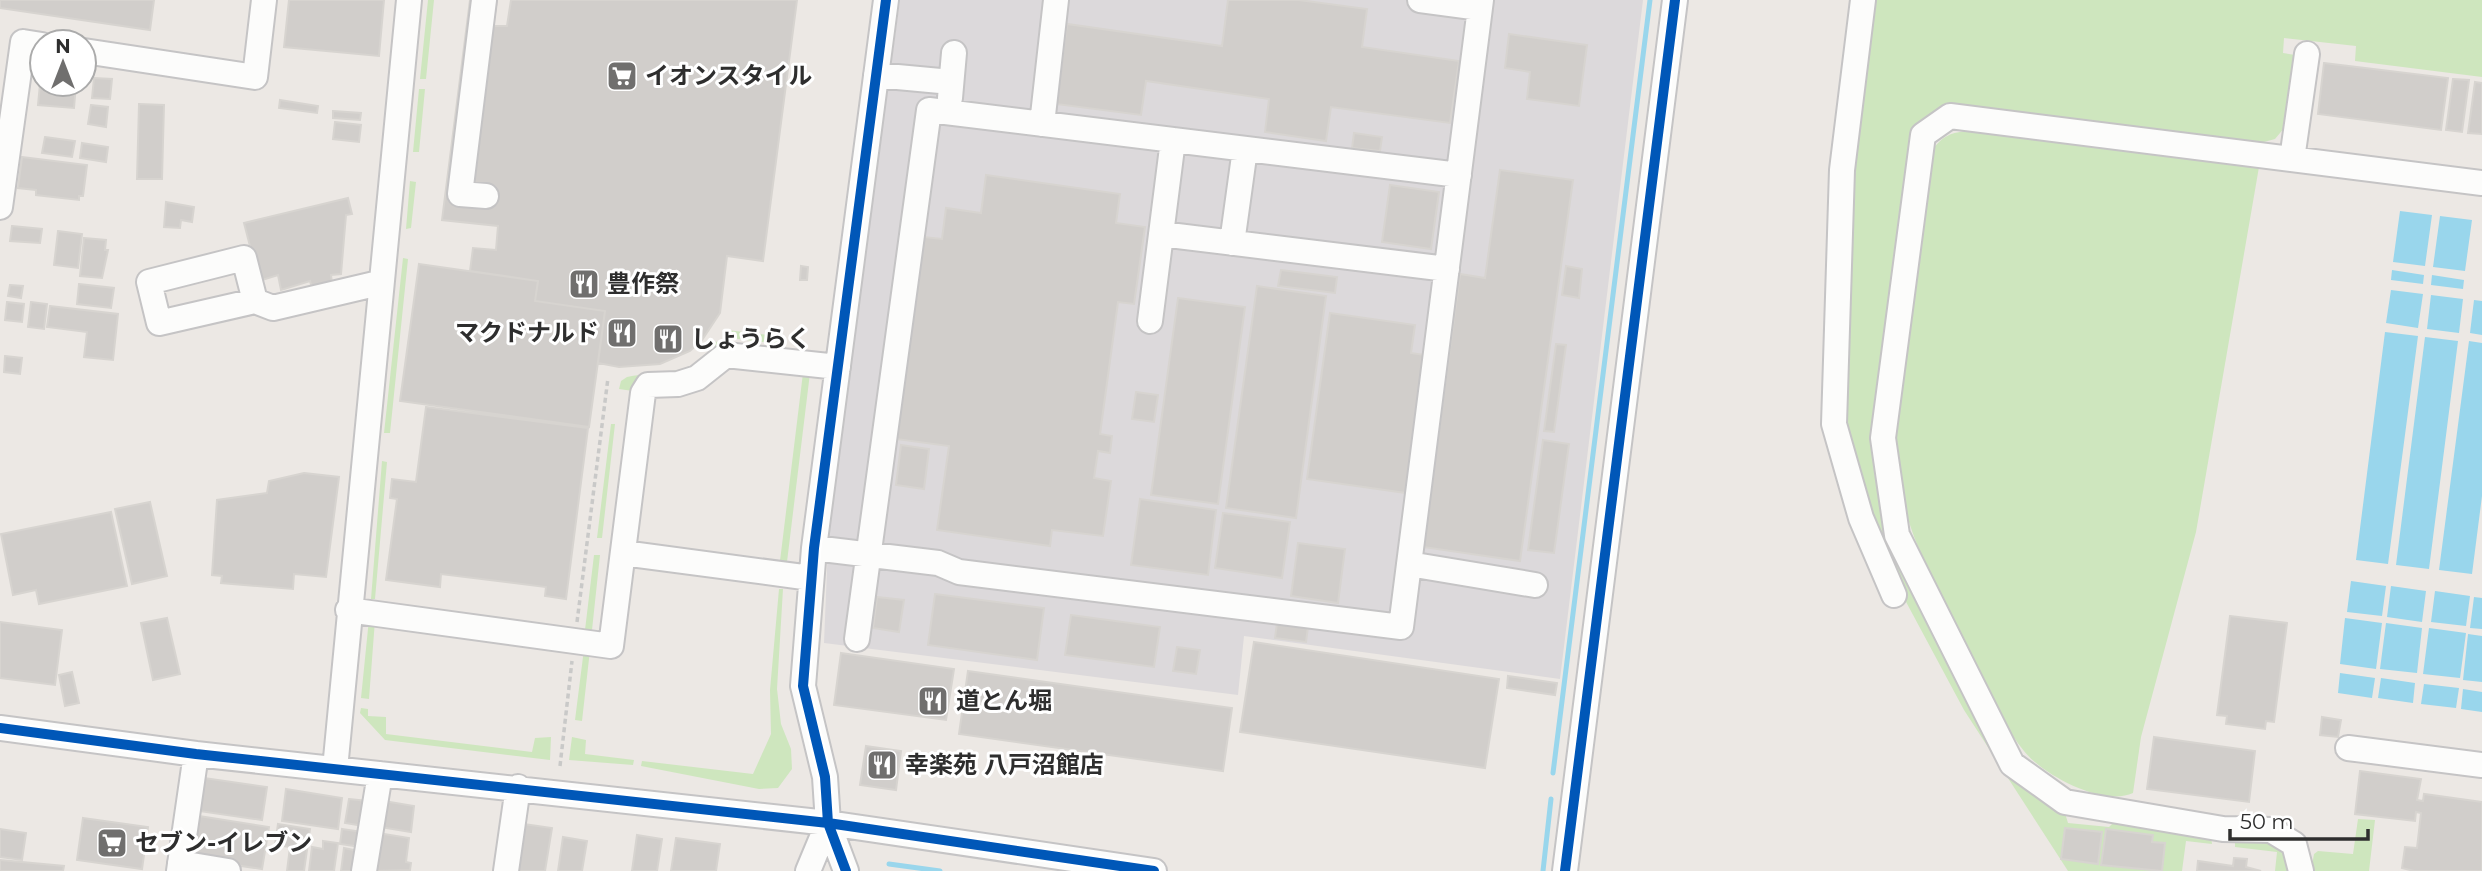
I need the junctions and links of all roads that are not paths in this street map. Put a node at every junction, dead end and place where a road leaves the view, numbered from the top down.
1 (264, 0) edge
2 (409, 0) edge
3 (484, 0) edge
4 (886, 0) edge
5 (1056, 0) edge
6 (1420, 0) edge
7 (1675, 0) edge
8 (1863, 0) edge
9 (1480, 4) edge
10 (28, 43) edge
11 (98, 53) edge
12 (954, 53) dead end
13 (2307, 54) dead end
14 (876, 75) junction
15 (951, 82) junction
16 (949, 113) junction
17 (1042, 124) junction
18 (6, 126) edge
19 (1173, 140) junction
20 (1245, 149) junction
21 (2292, 159) junction
22 (1459, 175) junction
23 (2482, 183) edge
24 (486, 196) dead end
25 (0, 207) edge
26 (1161, 234) junction
27 (1232, 243) junction
28 (1447, 269) junction
29 (379, 283) junction
30 (255, 301) dead end
31 (1150, 321) dead end
32 (838, 367) junction
33 (814, 548) junction
34 (624, 553) junction
35 (870, 555) junction
36 (1409, 564) junction
37 (811, 579) junction
38 (1535, 585) dead end
39 (1894, 595) dead end
40 (348, 610) junction
41 (857, 639) dead end
42 (0, 728) edge
43 (2348, 748) dead end
44 (196, 754) junction
45 (2482, 765) edge
46 (335, 769) junction
47 (380, 774) junction
48 (518, 787) junction
49 (828, 822) junction
50 (179, 867) edge
51 (228, 871) edge
52 (364, 871) edge
53 (506, 871) edge
54 (808, 871) edge
55 (846, 871) edge
56 (1154, 871) edge
57 (1565, 871) edge
58 (2301, 871) edge

1 - 11 street
2 - 29 street
3 - 24 street
4 - 14 street
5 - 17 street
6 - 9 street
7 - 57 street
8 - 39 street
9 - 22 street
10 - 18 street
12 - 15 street
13 - 21 street
14 - 15 street
14 - 32 street
15 - 16 street
16 - 17 street
16 - 35 street
17 - 19 street
18 - 25 street
19 - 20 street
19 - 26 street
20 - 22 street
20 - 27 street
21 - 23 street
21 - 58 street
22 - 28 street
26 - 27 street
26 - 31 street
27 - 28 street
28 - 36 street
29 - 30 street
29 - 40 street
32 - 33 street
32 - 34 street
33 - 35 street
33 - 37 street
34 - 37 street
34 - 40 street
35 - 36 street
35 - 41 street
36 - 38 street
37 - 49 street
40 - 46 street
42 - 44 street
43 - 45 street
44 - 46 street
44 - 50 street
46 - 47 street
47 - 48 street
47 - 52 street
48 - 49 street
48 - 53 street
49 - 54 street
49 - 55 street
49 - 56 street
50 - 51 street

